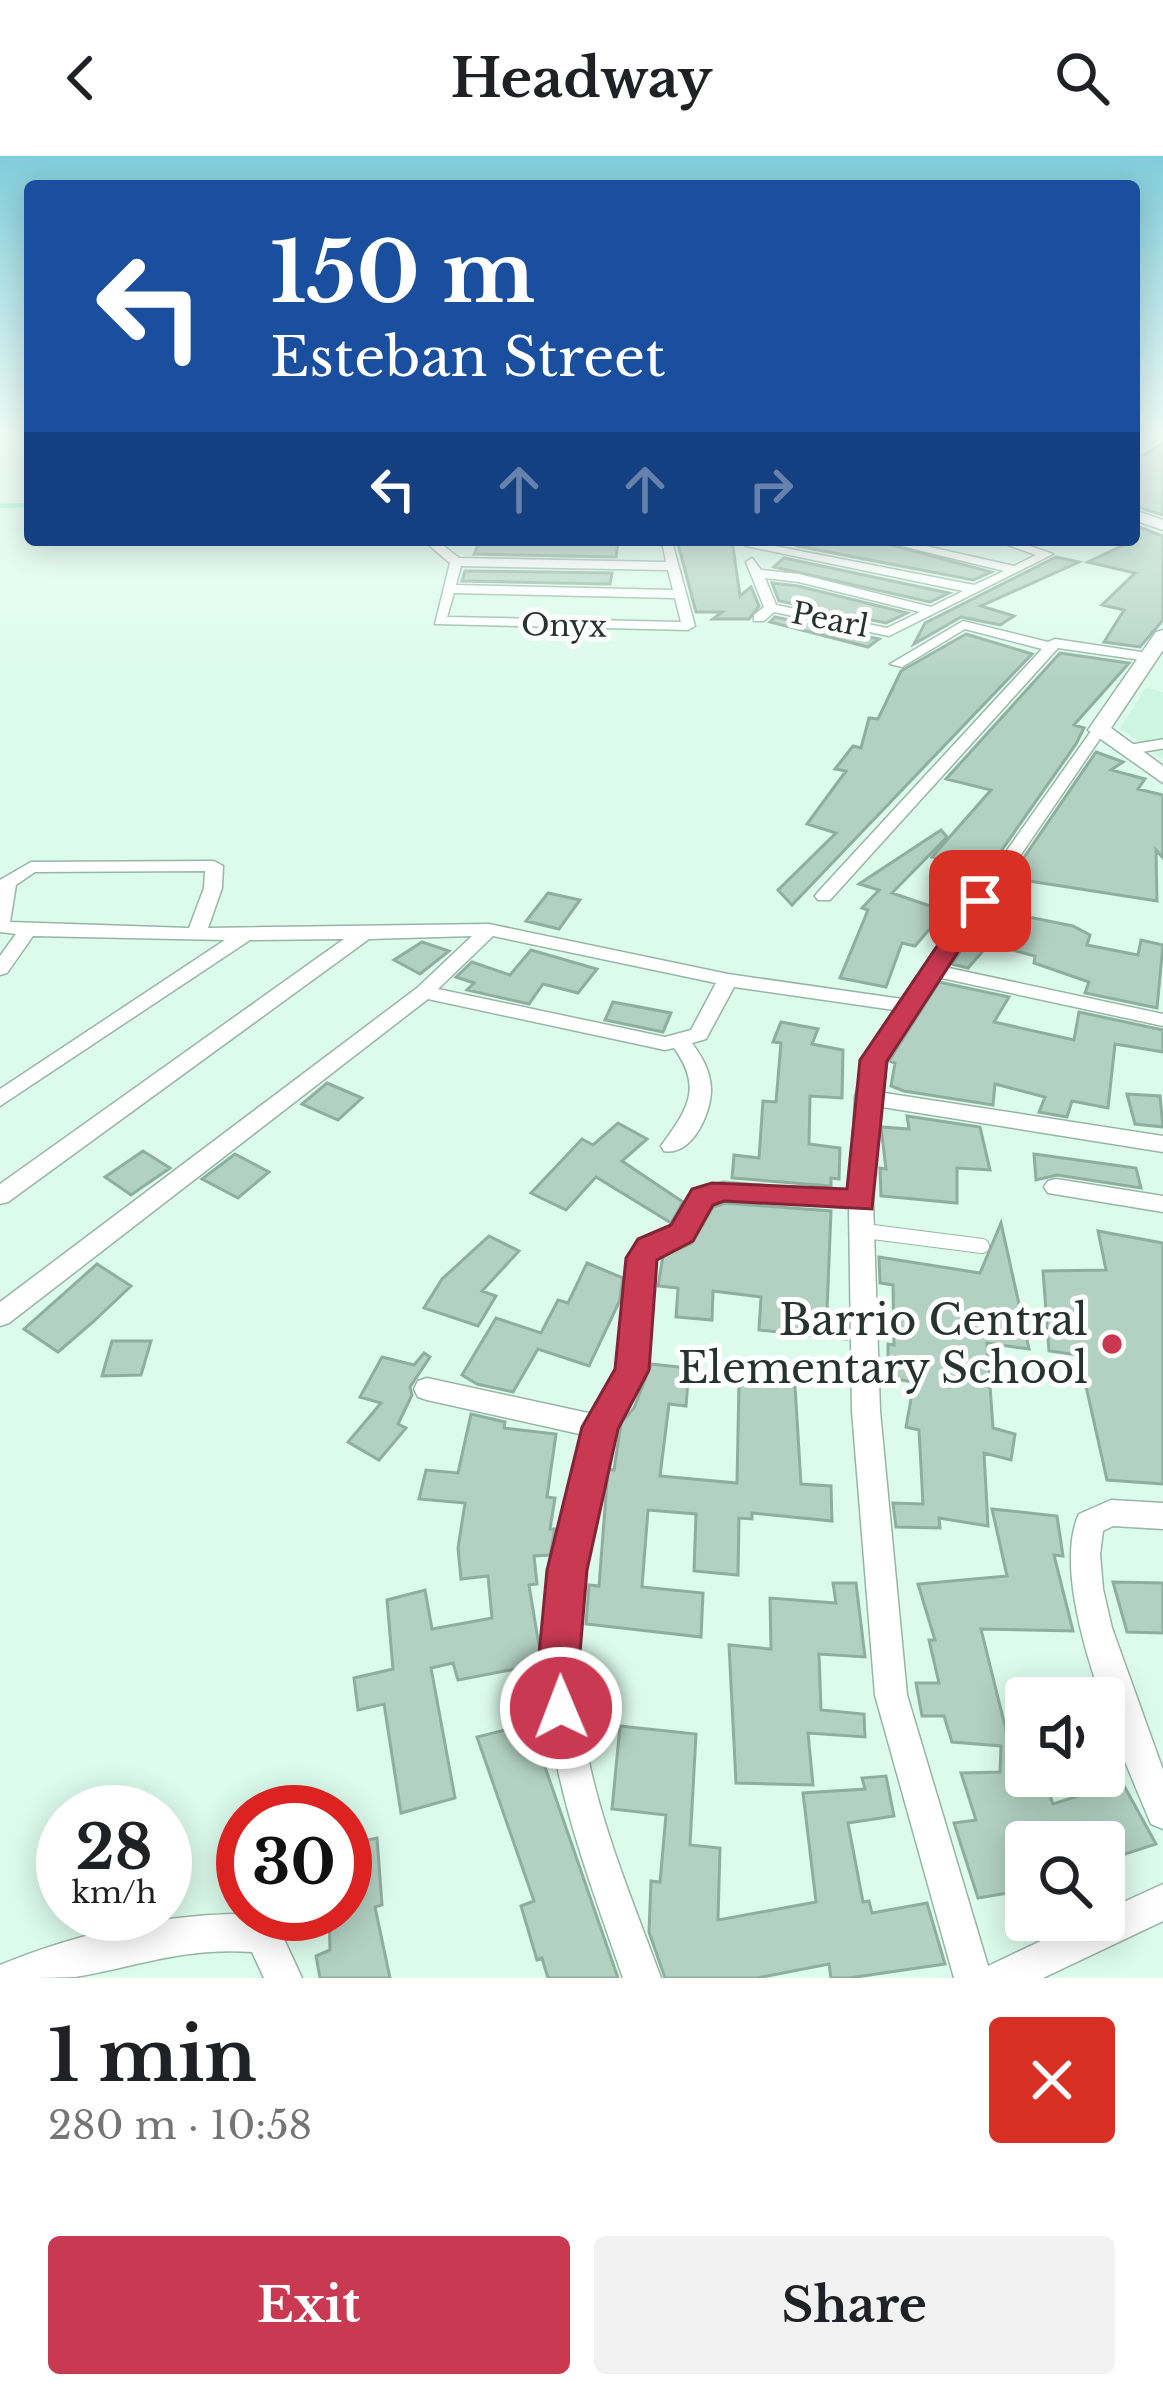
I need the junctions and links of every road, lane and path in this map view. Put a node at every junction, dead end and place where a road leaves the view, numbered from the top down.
1 (436, 546) edge
2 (668, 546) edge
3 (746, 546) edge
4 (764, 546) edge
5 (910, 546) edge
6 (1020, 546) edge
7 (456, 562) junction
8 (672, 566) junction
9 (1013, 569) junction
10 (756, 573) junction
11 (449, 589) junction
12 (973, 589) junction
13 (679, 594) junction
14 (929, 610) junction
15 (1163, 637) edge
16 (1051, 647) junction
17 (1148, 657) junction
18 (897, 664) dead end
19 (1099, 730) junction
20 (1163, 744) edge
21 (1126, 750) junction
22 (1163, 776) edge
23 (824, 896) dead end
24 (490, 929) junction
25 (28, 930) junction
26 (196, 935) junction
27 (245, 935) junction
28 (362, 935) junction
29 (0, 969) edge
30 (932, 970) junction
31 (728, 980) junction
32 (424, 992) junction
33 (907, 1006) junction
34 (1163, 1020) edge
35 (681, 1043) junction
36 (866, 1097) junction
37 (0, 1099) edge
38 (1163, 1144) edge
39 (672, 1146) dead end
40 (1056, 1187) dead end
41 (0, 1196) edge
42 (1163, 1204) edge
43 (862, 1216) junction
44 (982, 1246) dead end
45 (0, 1316) edge
46 (427, 1389) dead end
47 (600, 1427) junction
48 (1163, 1516) edge
49 (1163, 1812) edge
50 (1163, 1901) edge
51 (13, 1978) edge
52 (283, 1978) edge
53 (642, 1978) edge
54 (974, 1978) edge
55 (1002, 1978) edge

1 - 7 street
2 - 8 street
3 - 10 street
4 - 12 street
5 - 9 street
6 - 9 street
7 - 8 street
7 - 11 street
8 - 13 street
9 - 12 street
10 - 14 street
10 - 14 street, Pearl
11 - 13 street
11 - 13 street, Onyx
12 - 14 street
15 - 17 street
16 - 17 street
16 - 18 street
16 - 23 street
17 - 19 street
19 - 21 street
19 - 30 street
20 - 21 lane
21 - 22 street
24 - 28 street
24 - 31 street
24 - 32 street
25 - 26 street
25 - 26 street
25 - 29 street
26 - 27 street
27 - 28 street
27 - 37 street
28 - 41 street
30 - 33 street
30 - 34 street
31 - 33 street
31 - 35 street
32 - 35 street
32 - 45 street
33 - 36 street
35 - 39 street
36 - 38 street
36 - 43 street
40 - 42 street
43 - 44 lane
43 - 47 street
43 - 54 street
46 - 47 street
47 - 53 street
48 - 49 street
50 - 55 street
51 - 52 street

